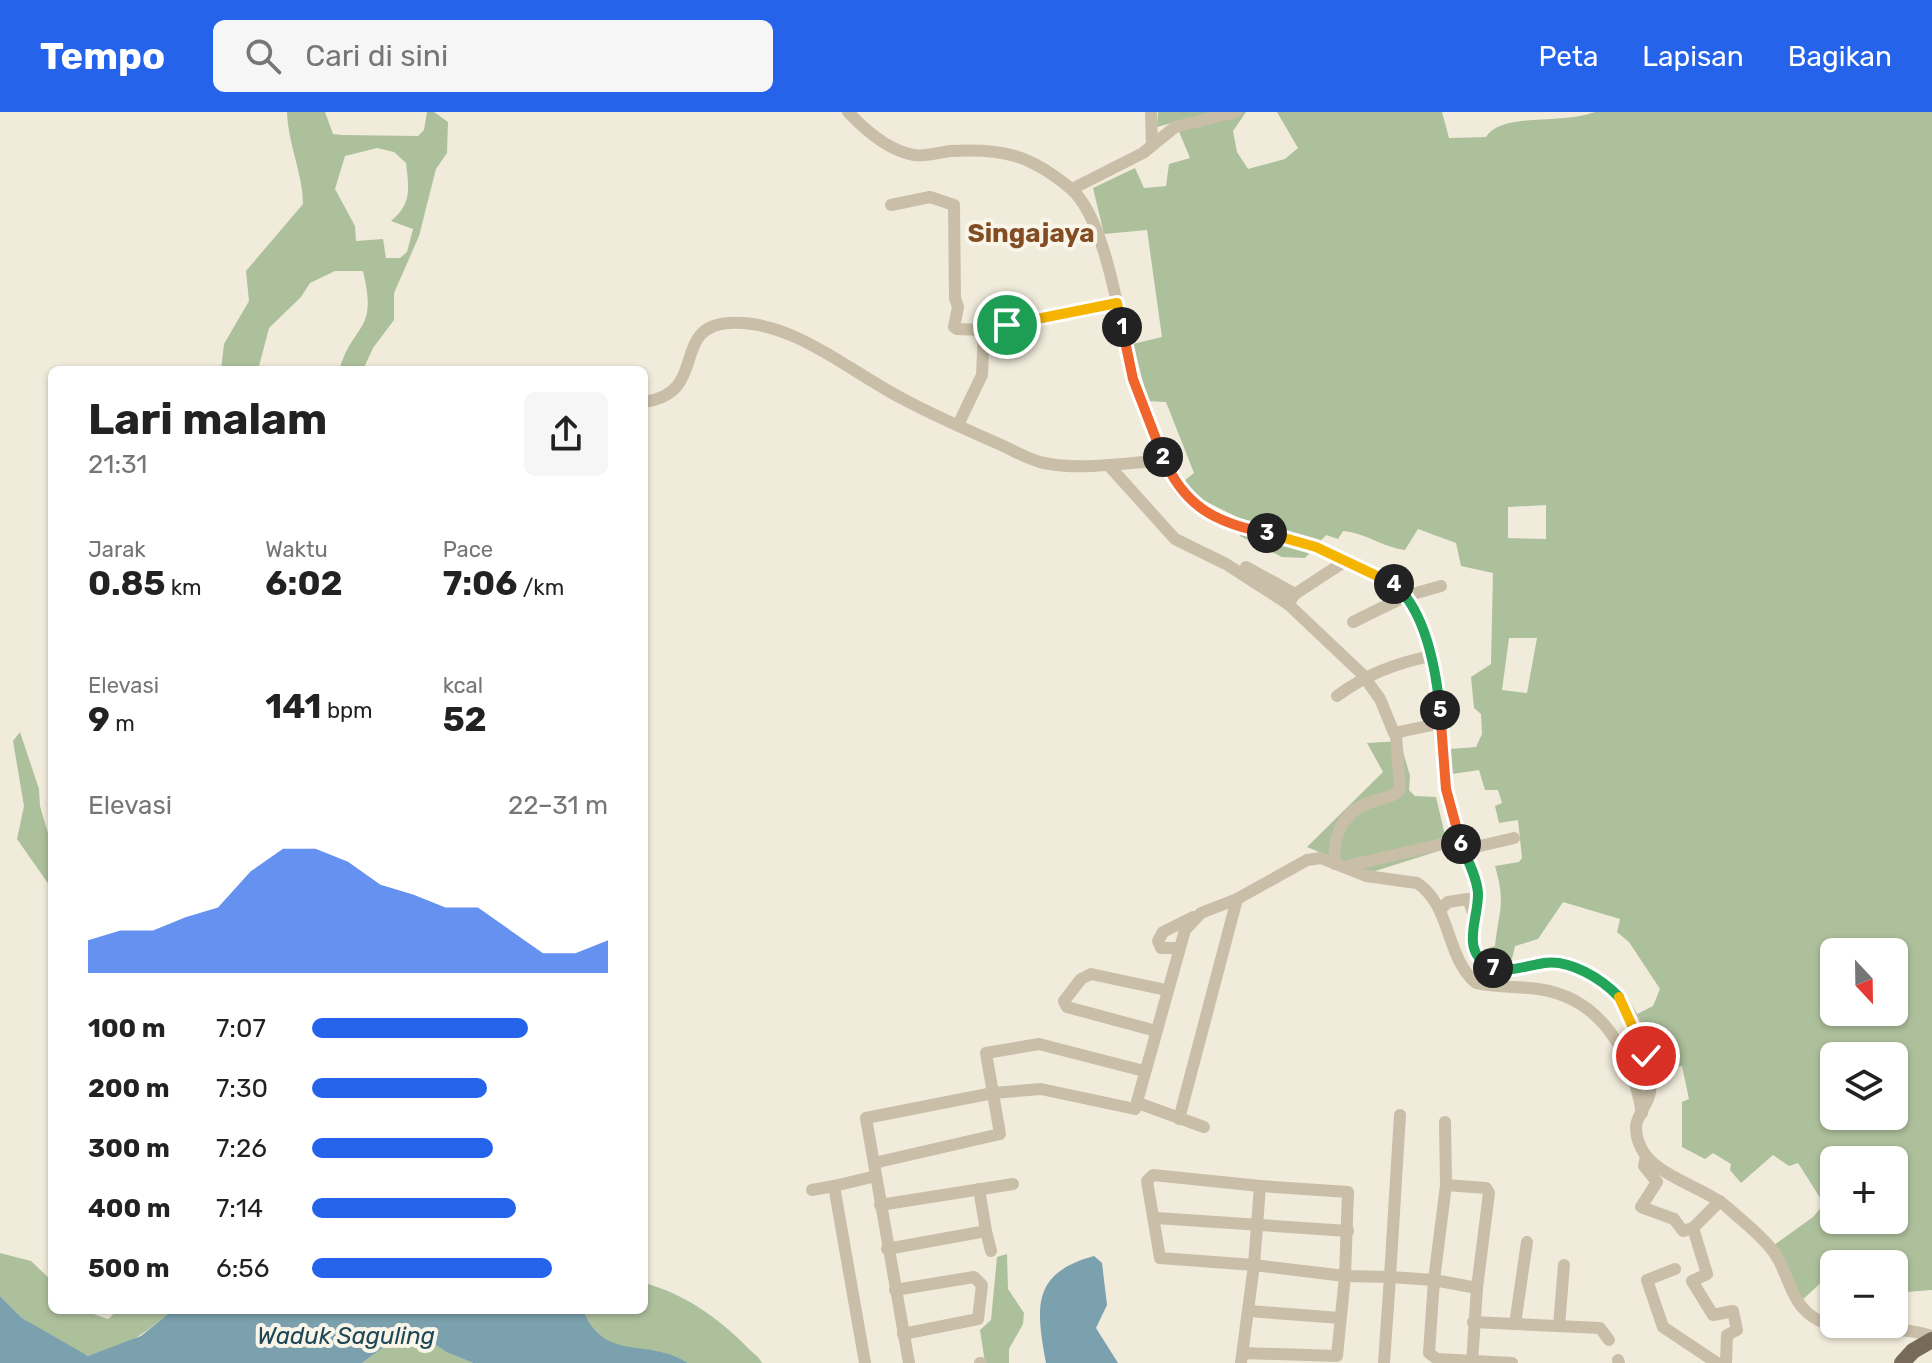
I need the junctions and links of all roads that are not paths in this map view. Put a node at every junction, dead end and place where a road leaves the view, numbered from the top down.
1 (848, 112) edge
2 (1151, 112) edge
3 (1236, 112) edge
4 (1152, 145) junction
5 (1072, 189) junction
6 (891, 205) dead end
7 (1117, 303) junction
8 (984, 330) junction
9 (648, 401) edge
10 (958, 425) junction
11 (1165, 461) junction
12 (1111, 468) junction
13 (1347, 560) junction
14 (1232, 561) dead end
15 (1441, 586) dead end
16 (1406, 596) junction
17 (1292, 599) junction
18 (1353, 622) dead end
19 (1430, 656) junction
20 (1363, 676) junction
21 (1337, 696) dead end
22 (1442, 723) junction
23 (1396, 734) junction
24 (1514, 838) dead end
25 (1461, 845) junction
26 (1339, 865) junction
27 (1237, 899) junction
28 (1440, 910) junction
29 (1201, 913) junction
30 (1474, 915) junction
31 (1178, 948) junction
32 (1166, 990) junction
33 (1156, 1031) junction
34 (1144, 1071) junction
35 (993, 1093) junction
36 (1138, 1103) junction
37 (1642, 1113) junction
38 (1400, 1115) dead end
39 (866, 1118) junction
40 (1179, 1119) junction
41 (850, 1121) dead end
42 (1445, 1122) dead end
43 (1204, 1127) dead end
44 (1646, 1156) junction
45 (875, 1170) junction
46 (1013, 1184) dead end
47 (1446, 1185) junction
48 (834, 1186) junction
49 (1260, 1186) junction
50 (979, 1189) junction
51 (812, 1190) dead end
52 (1720, 1201) junction
53 (880, 1205) junction
54 (1156, 1218) junction
55 (1258, 1225) junction
56 (1693, 1228) junction
57 (986, 1231) junction
58 (1348, 1231) junction
59 (1527, 1242) dead end
60 (887, 1249) junction
61 (991, 1251) dead end
62 (1254, 1265) junction
63 (1564, 1265) dead end
64 (1675, 1269) dead end
65 (1345, 1276) junction
66 (1390, 1277) junction
67 (1434, 1280) junction
68 (1477, 1288) junction
69 (895, 1290) junction
70 (1249, 1311) junction
71 (1340, 1318) junction
72 (1473, 1322) junction
73 (1515, 1324) junction
74 (1559, 1326) junction
75 (903, 1334) junction
76 (1932, 1338) edge
77 (1609, 1340) dead end
78 (1242, 1358) edge
79 (1472, 1362) edge
80 (865, 1363) edge
81 (909, 1363) edge
82 (1384, 1363) edge
83 (1512, 1363) edge
84 (1717, 1363) edge
85 (1726, 1363) edge
86 (1902, 1363) edge

1 - 5 street
2 - 4 street
3 - 4 street
4 - 5 street
5 - 7 street
6 - 8 street
7 - 8 street
7 - 11 street
8 - 10 street
9 - 10 street
10 - 12 street
11 - 12 street
11 - 13 street
12 - 17 street
13 - 16 street
13 - 17 street
14 - 17 street
15 - 16 street
16 - 18 street
16 - 19 street
17 - 20 street
19 - 20 street
19 - 22 street
20 - 21 street
20 - 23 street
22 - 23 street
22 - 25 street
23 - 26 street
24 - 25 street
25 - 26 street
25 - 30 street
26 - 27 street
26 - 28 street
27 - 29 street
27 - 40 street
28 - 30 street
28 - 37 street
29 - 31 street
29 - 31 street
30 - 37 street
31 - 32 street
32 - 33 street
32 - 33 street
33 - 34 street
34 - 35 street
34 - 36 street
35 - 36 street
35 - 39 street
35 - 45 street
36 - 40 street
37 - 44 street
38 - 66 street
39 - 41 street
39 - 45 street
40 - 43 street
42 - 47 street
44 - 52 street
44 - 56 street
45 - 48 street
45 - 53 street
46 - 50 street
47 - 67 street
47 - 68 street
48 - 51 street
48 - 80 street
49 - 54 street
49 - 55 street
49 - 58 street
50 - 53 street
50 - 57 street
52 - 56 street
52 - 76 street
53 - 60 street
54 - 55 street
54 - 62 street
55 - 58 street
55 - 62 street
56 - 85 street
57 - 60 street
57 - 61 street
58 - 65 street
59 - 73 street
60 - 69 street
62 - 65 street
62 - 70 street
63 - 74 street
64 - 84 street
65 - 66 street
65 - 71 street
66 - 67 street
66 - 82 street
67 - 68 street
67 - 79 street
68 - 72 street
69 - 75 street
69 - 75 street
70 - 71 street
70 - 78 street
71 - 78 street
72 - 73 street
72 - 79 street
73 - 74 street
74 - 77 street
75 - 81 street
76 - 86 main road
79 - 83 street

